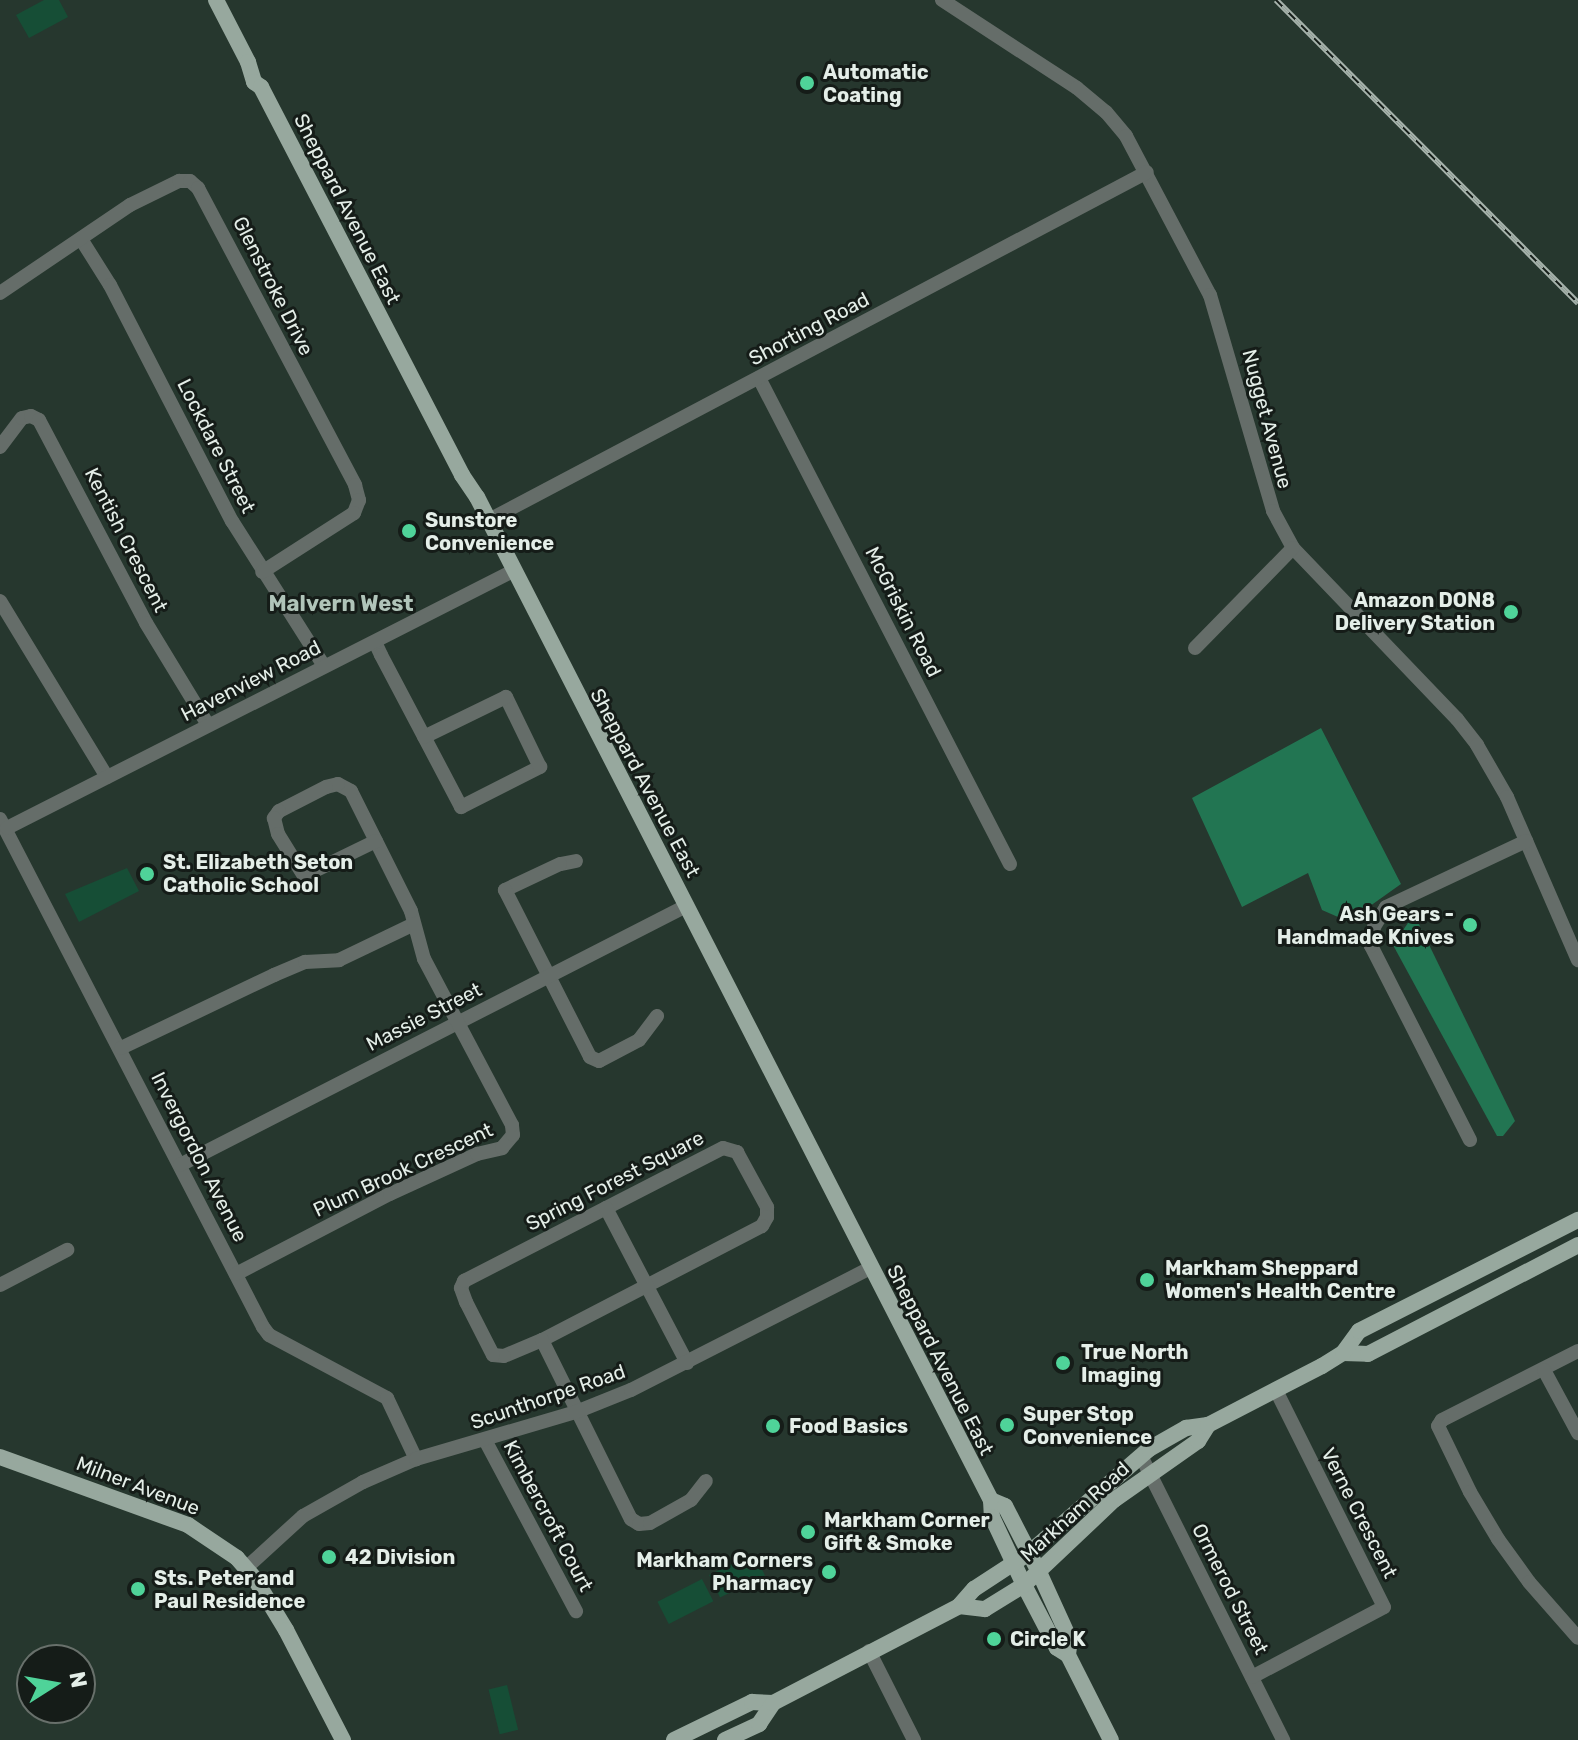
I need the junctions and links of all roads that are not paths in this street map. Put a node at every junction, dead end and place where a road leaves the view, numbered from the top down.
1 (216, 0) edge
2 (942, 0) edge
3 (1147, 172) junction
4 (81, 239) junction
5 (0, 293) edge
6 (759, 378) junction
7 (0, 447) edge
8 (489, 520) junction
9 (1293, 548) junction
10 (513, 571) junction
11 (262, 572) junction
12 (0, 601) edge
13 (375, 642) junction
14 (1195, 648) dead end
15 (324, 666) junction
16 (208, 725) junction
17 (424, 737) junction
18 (107, 777) junction
19 (4, 824) edge
20 (376, 841) junction
21 (1526, 841) junction
22 (576, 861) dead end
23 (1010, 864) dead end
24 (686, 906) junction
25 (414, 924) junction
26 (1578, 960) edge
27 (549, 975) junction
28 (657, 1016) dead end
29 (456, 1023) junction
30 (121, 1048) junction
31 (1470, 1140) dead end
32 (180, 1165) junction
33 (606, 1208) junction
34 (1578, 1220) edge
35 (1578, 1245) edge
36 (67, 1250) dead end
37 (870, 1268) junction
38 (236, 1274) junction
39 (0, 1285) edge
40 (646, 1285) junction
41 (542, 1340) junction
42 (1578, 1351) edge
43 (1343, 1353) junction
44 (687, 1363) junction
45 (1544, 1370) junction
46 (1276, 1390) junction
47 (576, 1412) junction
48 (1208, 1425) junction
49 (1578, 1433) edge
50 (485, 1440) junction
51 (1141, 1456) junction
52 (0, 1457) edge
53 (416, 1459) junction
54 (1150, 1472) junction
55 (706, 1481) dead end
56 (991, 1500) junction
57 (1029, 1553) junction
58 (1014, 1565) junction
59 (246, 1568) junction
60 (1039, 1572) junction
61 (1024, 1585) junction
62 (959, 1606) junction
63 (576, 1611) dead end
64 (1578, 1638) edge
65 (869, 1651) junction
66 (1068, 1655) junction
67 (1252, 1677) junction
68 (773, 1703) junction
69 (692, 1736) edge
70 (343, 1740) edge
71 (674, 1740) edge
72 (725, 1740) edge
73 (914, 1740) edge
74 (1111, 1740) edge
75 (1283, 1740) edge

1 - 8 main road, Sheppard Avenue East
2 - 3 street, Nugget Avenue
3 - 6 street, Shorting Road
3 - 9 street, Nugget Avenue
4 - 5 street, Glenstroke Drive
4 - 11 street, Lockdare Street
4 - 11 street, Glenstroke Drive
6 - 8 street, Shorting Road
6 - 23 street, McGriskin Road
7 - 16 street, Kentish Crescent
8 - 10 main road, Sheppard Avenue East
9 - 14 street
9 - 21 street, Nugget Avenue
10 - 13 street, Havenview Road
10 - 24 main road, Sheppard Avenue East
11 - 15 street, Lockdare Street
12 - 18 street
13 - 15 street, Havenview Road
13 - 17 street
15 - 16 street, Havenview Road
16 - 18 street, Havenview Road
17 - 17 street
18 - 19 street, Havenview Road
19 - 30 street, Invergordon Avenue
20 - 20 street
20 - 25 street
21 - 26 street, Nugget Avenue
21 - 31 street
22 - 27 street
24 - 27 street, Massie Street
24 - 37 main road, Sheppard Avenue East
25 - 29 street
25 - 30 street
27 - 28 street
27 - 29 street, Massie Street
29 - 32 street, Massie Street
29 - 38 street, Plum Brook Crescent
30 - 32 street, Invergordon Avenue
32 - 38 street, Invergordon Avenue
33 - 40 street
33 - 40 street, Spring Forest Square
33 - 41 street, Spring Forest Square
34 - 43 main road, Markham Road
35 - 43 main road, Markham Road
36 - 39 street
37 - 44 street, Scunthorpe Road
37 - 56 main road, Sheppard Avenue East
38 - 53 street, Invergordon Avenue
40 - 41 street, Spring Forest Square
40 - 44 street
41 - 47 street
42 - 45 street
43 - 46 main road, Markham Road
44 - 47 street, Scunthorpe Road
45 - 49 street
45 - 64 street
46 - 48 main road, Markham Road
46 - 67 street, Verne Crescent
47 - 50 street, Scunthorpe Road
47 - 55 street
48 - 51 main road, Markham Road
48 - 54 main road, Markham Road
50 - 53 street, Scunthorpe Road
50 - 63 street, Kimbercroft Court
51 - 54 street, Ormerod Street
51 - 57 main road, Markham Road
52 - 59 main road, Milner Avenue
53 - 59 street, Scunthorpe Road
54 - 60 main road, Markham Road
54 - 67 street, Ormerod Street
56 - 57 main road, Sheppard Avenue East
56 - 58 main road, Sheppard Avenue East
57 - 58 main road, Markham Road
57 - 60 main road, Sheppard Avenue East
58 - 61 main road, Sheppard Avenue East
58 - 62 main road, Markham Road
59 - 70 main road, Milner Avenue
60 - 61 main road, Markham Road
60 - 66 main road, Sheppard Avenue East
61 - 62 main road, Markham Road
61 - 66 main road, Sheppard Avenue East
62 - 65 main road, Markham Road
65 - 68 main road, Markham Road
65 - 73 street
66 - 74 main road, Sheppard Avenue East
67 - 75 street, Ormerod Street
68 - 69 main road, Markham Road
68 - 72 main road, Markham Road
69 - 71 main road, Markham Road

